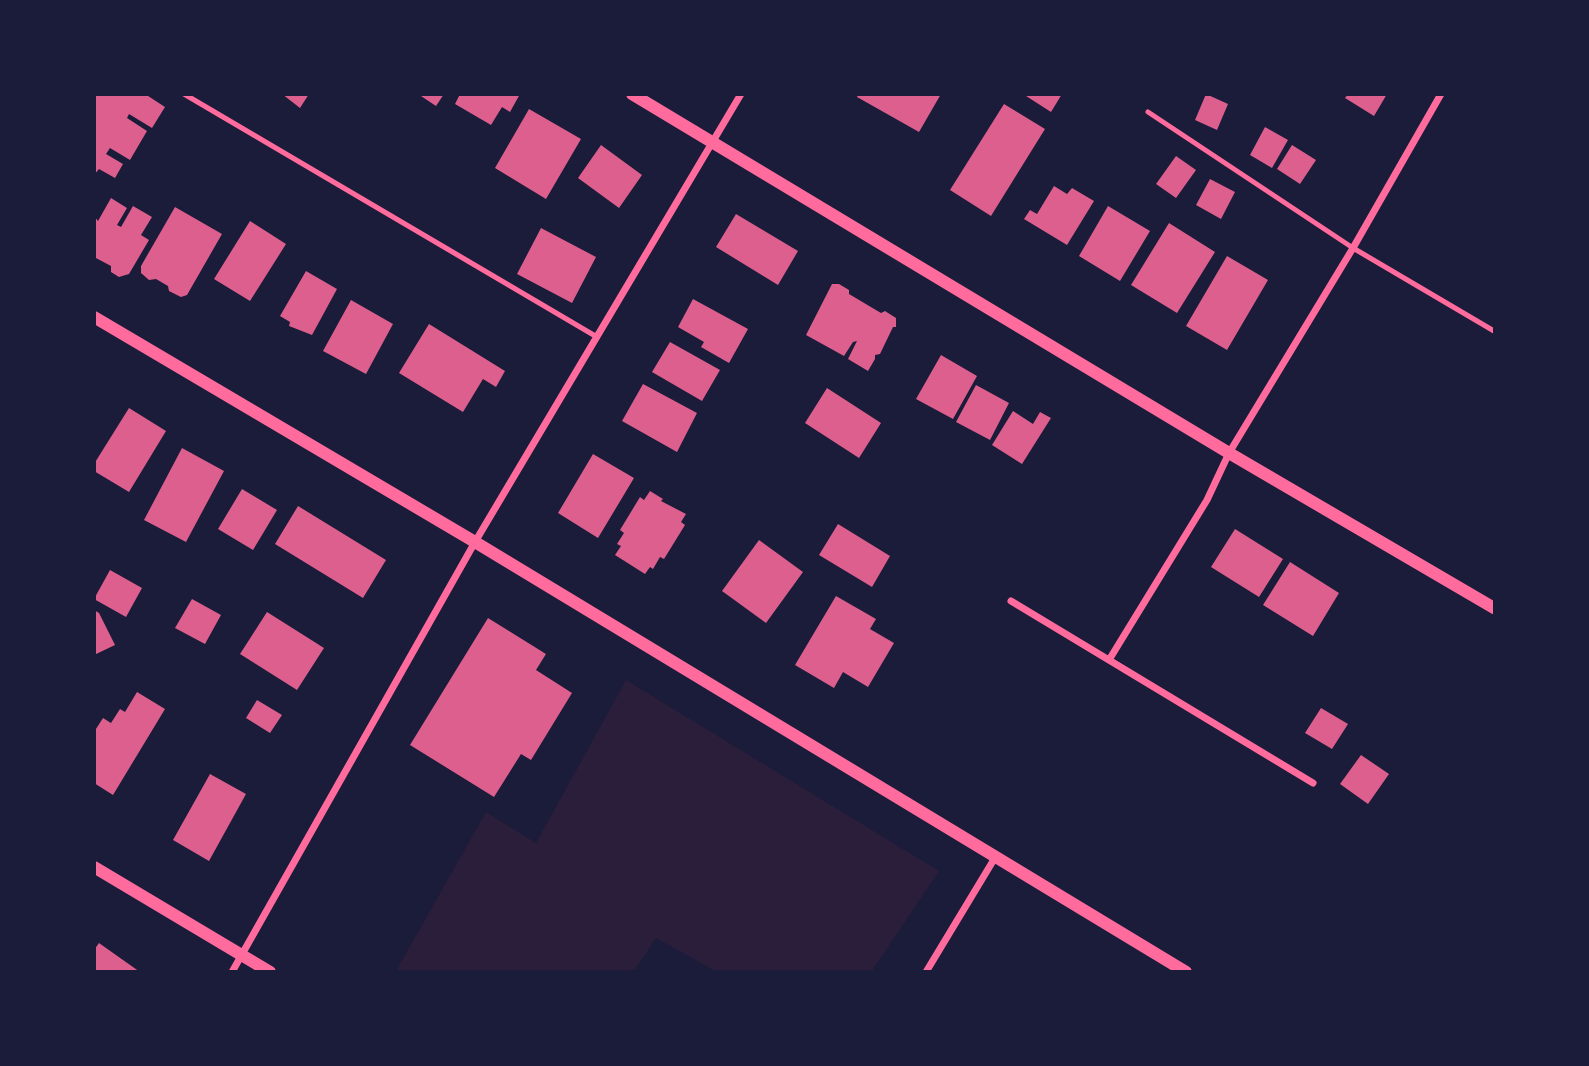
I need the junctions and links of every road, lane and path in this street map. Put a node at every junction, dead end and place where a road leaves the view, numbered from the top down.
1 (184, 94) edge
2 (632, 94) edge
3 (741, 94) edge
4 (1441, 94) edge
5 (1148, 112) dead end
6 (713, 143) junction
7 (1353, 248) junction
8 (94, 317) edge
9 (1494, 331) edge
10 (597, 337) junction
11 (1229, 453) junction
12 (475, 542) junction
13 (1011, 601) dead end
14 (1494, 608) edge
15 (1109, 660) junction
16 (1313, 783) dead end
17 (996, 856) junction
18 (94, 867) edge
19 (243, 955) junction
20 (232, 971) edge
21 (270, 971) edge
22 (926, 971) edge
23 (1186, 971) edge

1 - 10 lane
2 - 6 street
3 - 6 street
4 - 7 street
5 - 7 lane
6 - 10 street
6 - 11 street
7 - 9 lane
7 - 11 street
8 - 12 street
10 - 12 street
11 - 14 street
11 - 15 street
12 - 17 street
12 - 19 street
13 - 15 street
15 - 16 street
17 - 22 street
17 - 23 street
18 - 19 street
19 - 20 street
19 - 21 street

